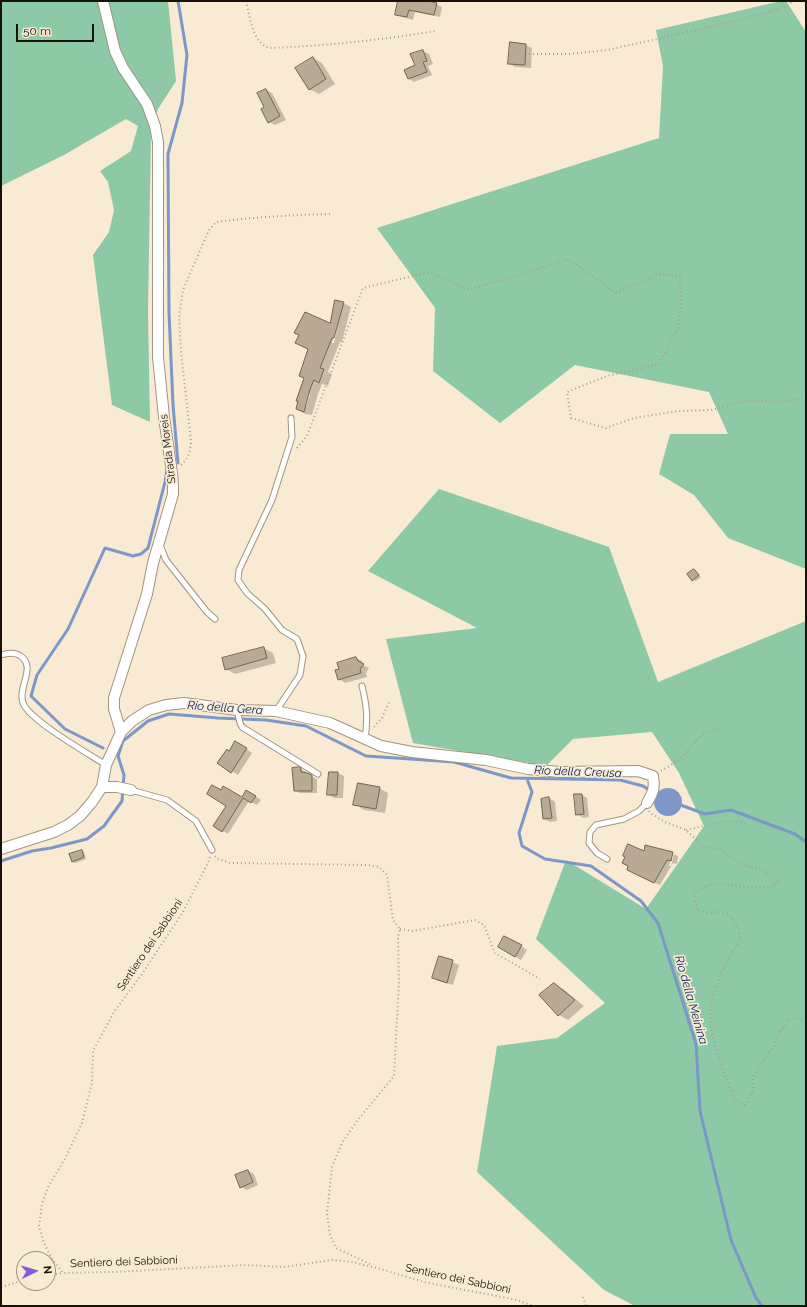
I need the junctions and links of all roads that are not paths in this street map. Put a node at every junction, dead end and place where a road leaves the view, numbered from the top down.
1 (103, 1) edge
2 (291, 418) dead end
3 (160, 542) junction
4 (215, 619) dead end
5 (1, 655) edge
6 (362, 686) dead end
7 (276, 711) junction
8 (238, 714) junction
9 (121, 732) junction
10 (365, 740) junction
11 (106, 765) junction
12 (318, 774) dead end
13 (102, 787) junction
14 (131, 790) joint
15 (646, 803) joint
16 (1, 849) edge
17 (212, 850) road end
18 (607, 859) dead end

1 - 3 street, Strada Moreis
2 - 7 lane
3 - 4 lane
3 - 9 street, Strada Moreis
5 - 11 lane
6 - 10 lane
7 - 8 street
7 - 10 street
8 - 9 street
8 - 12 lane
9 - 11 street
10 - 15 street
11 - 13 street
13 - 14 street
13 - 16 street
14 - 17 lane
15 - 18 lane

